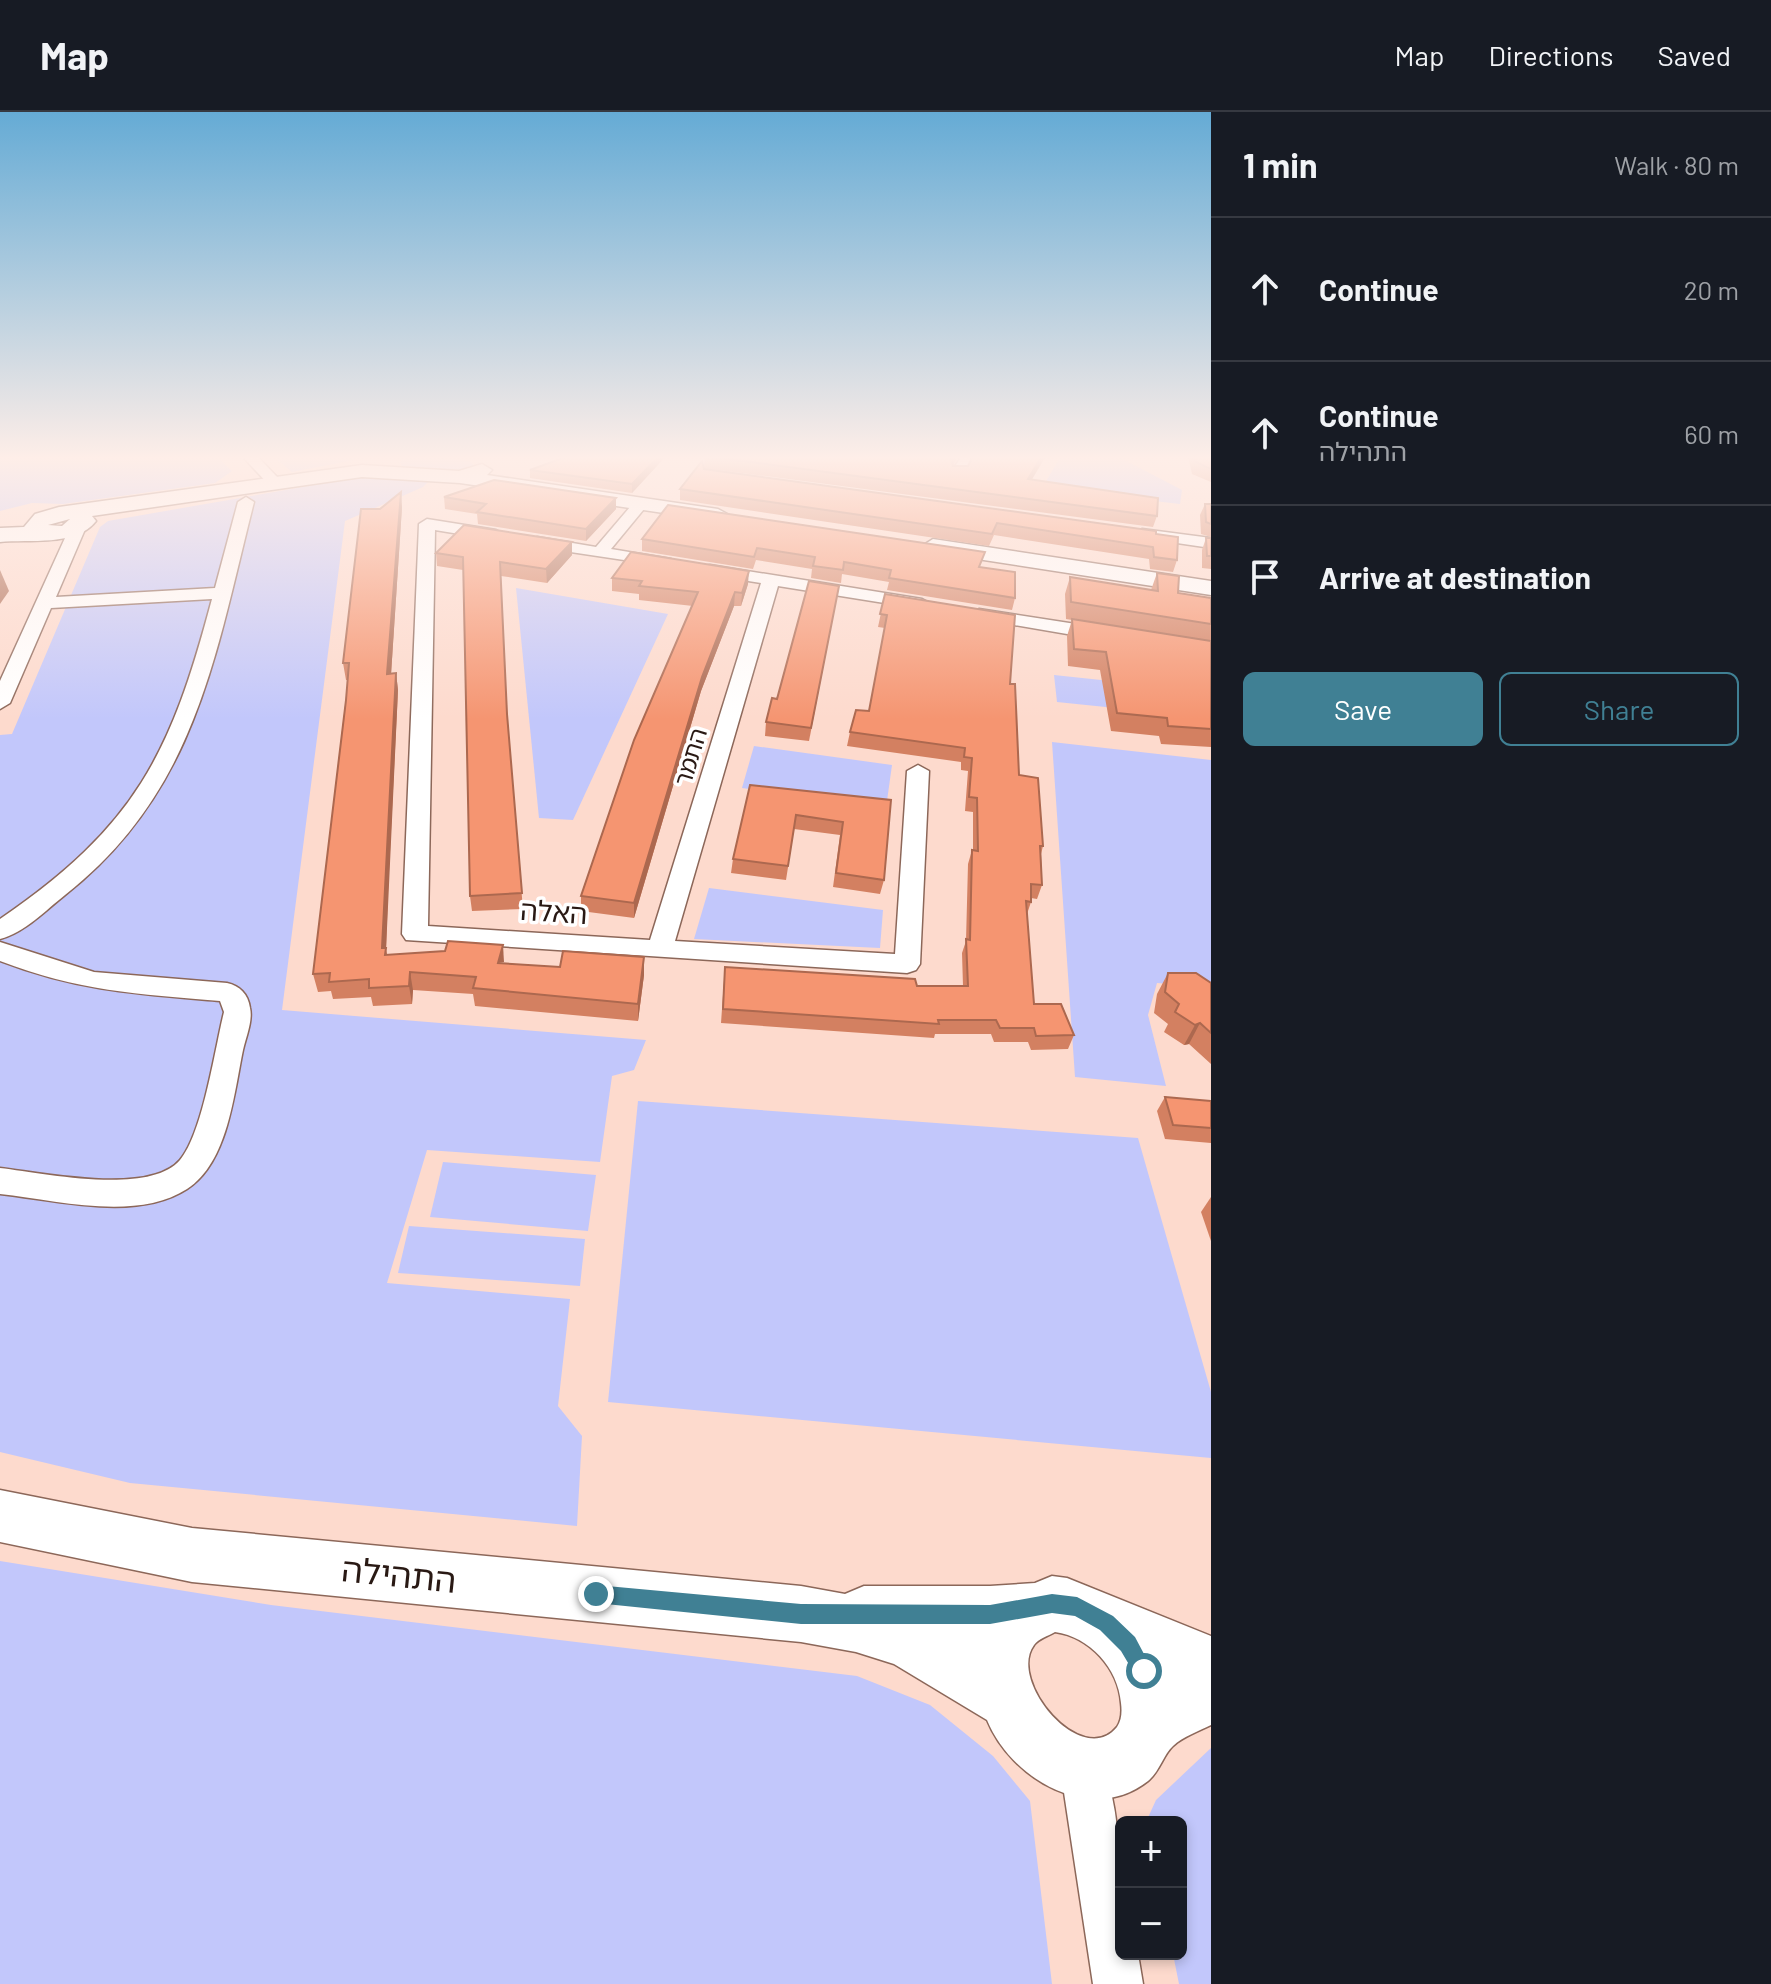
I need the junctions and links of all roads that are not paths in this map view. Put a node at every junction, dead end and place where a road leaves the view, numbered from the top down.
1 (64, 543) edge
2 (71, 543) edge
3 (235, 543) edge
4 (426, 543) edge
5 (547, 543) edge
6 (607, 543) edge
7 (911, 545) joint
8 (600, 552) junction
9 (68, 553) junction
10 (771, 580) junction
11 (221, 593) junction
12 (46, 603) junction
13 (935, 607) edge
14 (965, 611) edge
15 (1132, 639) edge
16 (0, 703) edge
17 (918, 771) dead end
18 (0, 931) edge
19 (660, 949) junction
20 (0, 951) edge
21 (0, 1181) edge
22 (0, 1516) edge
23 (1029, 1609) junction
24 (801, 1614) junction
25 (1106, 1623) junction
26 (1211, 1665) edge
27 (1211, 1693) edge
28 (1005, 1698) junction
29 (1151, 1725) junction
30 (1082, 1766) junction
31 (1118, 1984) edge

1 - 9 street
2 - 9 street
3 - 11 street
4 - 19 street, האלה
5 - 8 street, האלה
6 - 8 street
7 - 7 street
8 - 10 street
9 - 12 street
10 - 13 street
10 - 19 street, התמר
11 - 12 street
11 - 18 street
12 - 16 street
14 - 15 street
17 - 19 street, האלה
20 - 21 street
22 - 24 street, התהילה
23 - 24 street, התהילה
23 - 25 street
23 - 28 street
24 - 28 street, התהילה
25 - 26 street
25 - 29 street
27 - 29 street
28 - 30 street
29 - 30 street
30 - 31 street

